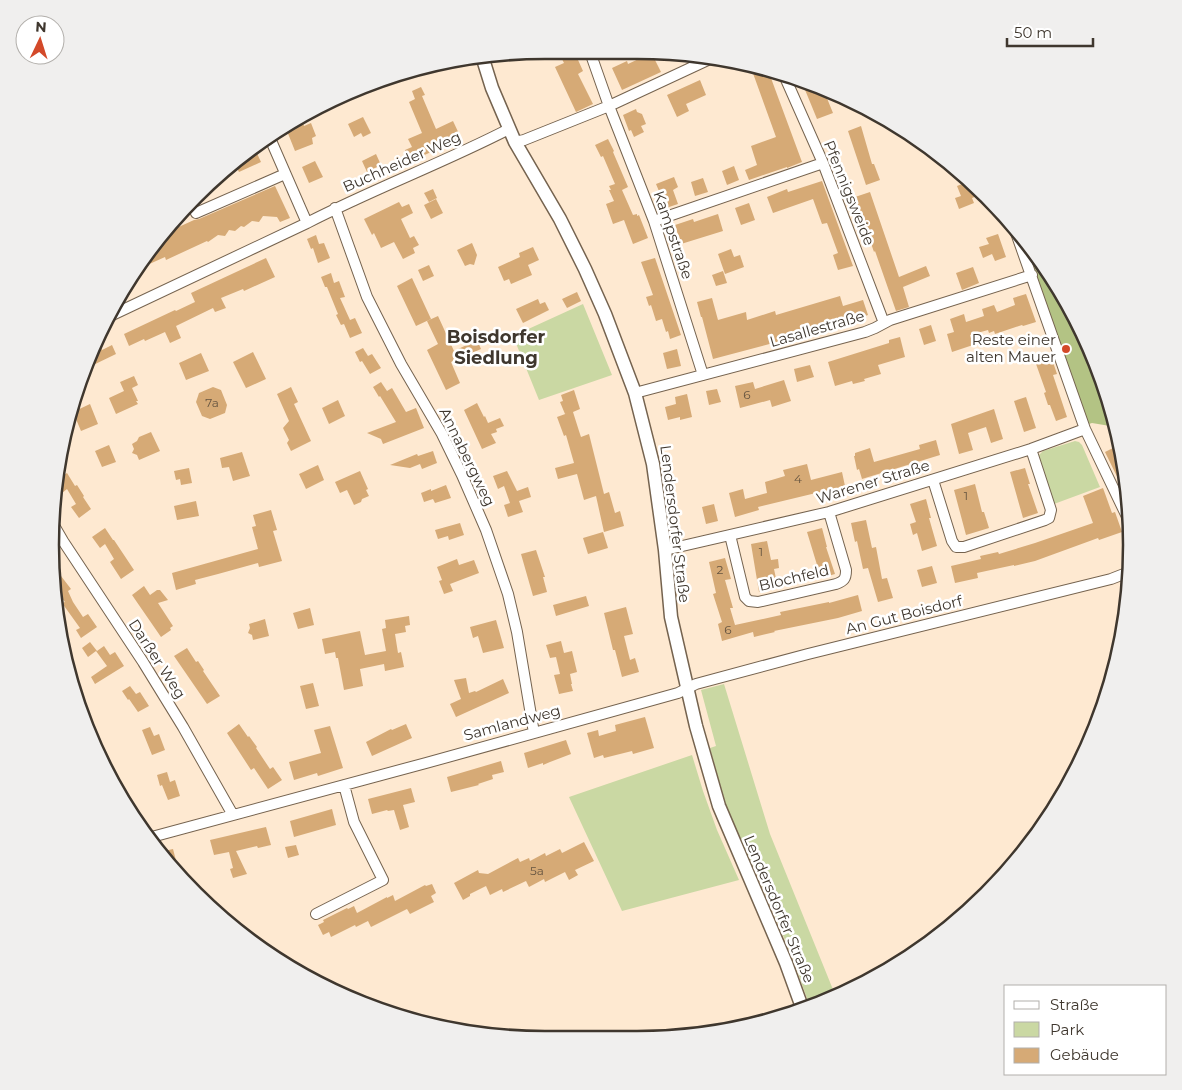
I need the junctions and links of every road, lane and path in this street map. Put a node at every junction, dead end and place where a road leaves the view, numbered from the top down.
1 (592, 59) edge
2 (484, 63) edge
3 (701, 63) edge
4 (788, 83) edge
5 (609, 106) junction
6 (509, 129) junction
7 (515, 142) junction
8 (272, 143) edge
9 (823, 163) junction
10 (285, 174) junction
11 (335, 208) junction
12 (196, 213) dead end
13 (654, 221) junction
14 (307, 223) junction
15 (1023, 248) edge
16 (1032, 275) junction
17 (119, 312) edge
18 (884, 323) junction
19 (703, 375) junction
20 (635, 393) junction
21 (1085, 429) junction
22 (1031, 449) junction
23 (933, 480) junction
24 (1121, 505) edge
25 (829, 512) junction
26 (59, 535) edge
27 (730, 535) junction
28 (665, 550) junction
29 (1122, 574) edge
30 (687, 687) junction
31 (534, 733) junction
32 (344, 785) junction
33 (232, 815) junction
34 (156, 836) edge
35 (316, 914) dead end
36 (800, 1002) edge

1 - 5 street, Kampstraße
2 - 6 street, Lendersdorfer Straße
3 - 5 street
4 - 9 street, Pfennigsweide
5 - 7 street
5 - 13 street, Kampstraße
6 - 7 street, Lendersdorfer Straße
6 - 11 street, Buchheider Weg
7 - 20 street, Lendersdorfer Straße
8 - 10 street
9 - 13 street
9 - 18 street, Pfennigsweide
10 - 12 street
10 - 14 street
11 - 14 street, Buchheider Weg
11 - 31 street, Annabergweg
13 - 19 street, Kampstraße
14 - 17 street, Buchheider Weg
15 - 16 street
16 - 18 street, Lasallestraße
16 - 21 street
18 - 19 street, Lasallestraße
19 - 20 street, Lasallestraße
20 - 28 street, Lendersdorfer Straße
21 - 22 street, Warener Straße
21 - 24 street
22 - 23 street, Warener Straße
22 - 23 street
23 - 25 street, Warener Straße
25 - 27 street, Warener Straße
25 - 27 street, Blochfeld
26 - 33 street, Darßer Weg
27 - 28 street, Warener Straße
28 - 30 street, Lendersdorfer Straße
29 - 30 street, An Gut Boisdorf
30 - 31 street, Samlandweg
30 - 36 street, Lendersdorfer Straße
31 - 32 street, Samlandweg
32 - 33 street, Samlandweg
32 - 35 street
33 - 34 street, Samlandweg

